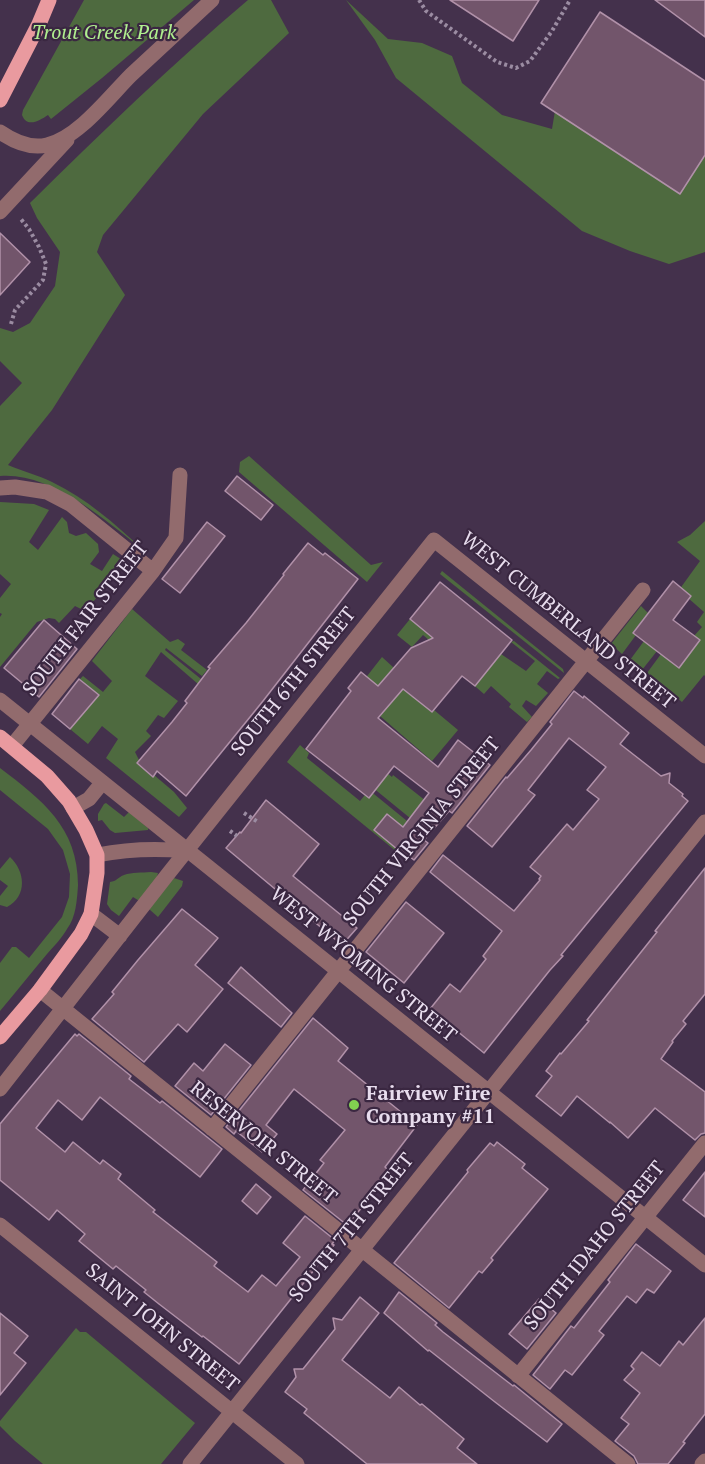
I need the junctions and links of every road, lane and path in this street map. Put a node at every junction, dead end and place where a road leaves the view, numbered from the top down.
1 (49, 0) edge
2 (212, 0) edge
3 (419, 0) edge
4 (570, 0) edge
5 (0, 100) edge
6 (0, 132) edge
7 (73, 134) junction
8 (4, 208) edge
9 (11, 324) dead end
10 (180, 475) dead end
11 (0, 488) edge
12 (434, 540) joint
13 (153, 571) junction
14 (643, 590) dead end
15 (586, 661) junction
16 (0, 700) edge
17 (29, 724) junction
18 (6, 741) edge
19 (705, 756) edge
20 (102, 783) junction
21 (73, 807) junction
22 (244, 813) dead end
23 (258, 822) dead end
24 (705, 822) edge
25 (230, 831) dead end
26 (237, 836) dead end
27 (187, 851) junction
28 (97, 855) junction
29 (90, 914) junction
30 (120, 936) junction
31 (338, 972) junction
32 (40, 990) junction
33 (63, 1009) junction
34 (0, 1037) edge
35 (0, 1089) edge
36 (488, 1092) junction
37 (212, 1129) junction
38 (705, 1143) edge
39 (645, 1218) junction
40 (0, 1225) edge
41 (362, 1250) junction
42 (705, 1265) edge
43 (518, 1376) junction
44 (232, 1412) junction
45 (190, 1464) edge
46 (297, 1464) edge
47 (628, 1464) edge

1 - 5 main road
2 - 7 street
3 - 4 path
6 - 7 street
7 - 8 street
8 - 9 path
10 - 13 street, SOUTH FAIR STREET
11 - 13 street
12 - 15 street, WEST CUMBERLAND STREET
12 - 27 street, SOUTH 6TH STREET
13 - 17 street, SOUTH FAIR STREET
14 - 15 street, SOUTH VIRGINIA STREET
15 - 19 street, WEST CUMBERLAND STREET
15 - 31 street, SOUTH VIRGINIA STREET
16 - 17 street
17 - 18 street, SOUTH FAIR STREET
17 - 20 street
18 - 21 main road
20 - 21 street
20 - 27 street, WEST WYOMING STREET
21 - 28 main road
22 - 23 path
24 - 36 street, SOUTH 7TH STREET
25 - 26 path
27 - 28 street
27 - 30 street, SOUTH 6TH STREET
27 - 31 street, WEST WYOMING STREET
28 - 29 main road
29 - 30 street
29 - 32 main road
30 - 33 street
31 - 36 street, WEST WYOMING STREET
31 - 37 street, SOUTH VIRGINIA STREET
32 - 33 street, RESERVOIR STREET
32 - 34 main road
33 - 35 street
33 - 37 street, RESERVOIR STREET
36 - 39 street, WEST WYOMING STREET
36 - 41 street, SOUTH 7TH STREET
37 - 41 street, RESERVOIR STREET
38 - 39 street, SOUTH IDAHO STREET
39 - 42 street, WEST WYOMING STREET
39 - 43 street, SOUTH IDAHO STREET
40 - 44 street, SAINT JOHN STREET
41 - 43 street, RESERVOIR STREET
41 - 44 street, SOUTH 7TH STREET
43 - 47 street, RESERVOIR STREET
44 - 45 street, SOUTH 7TH STREET
44 - 46 street, SAINT JOHN STREET

